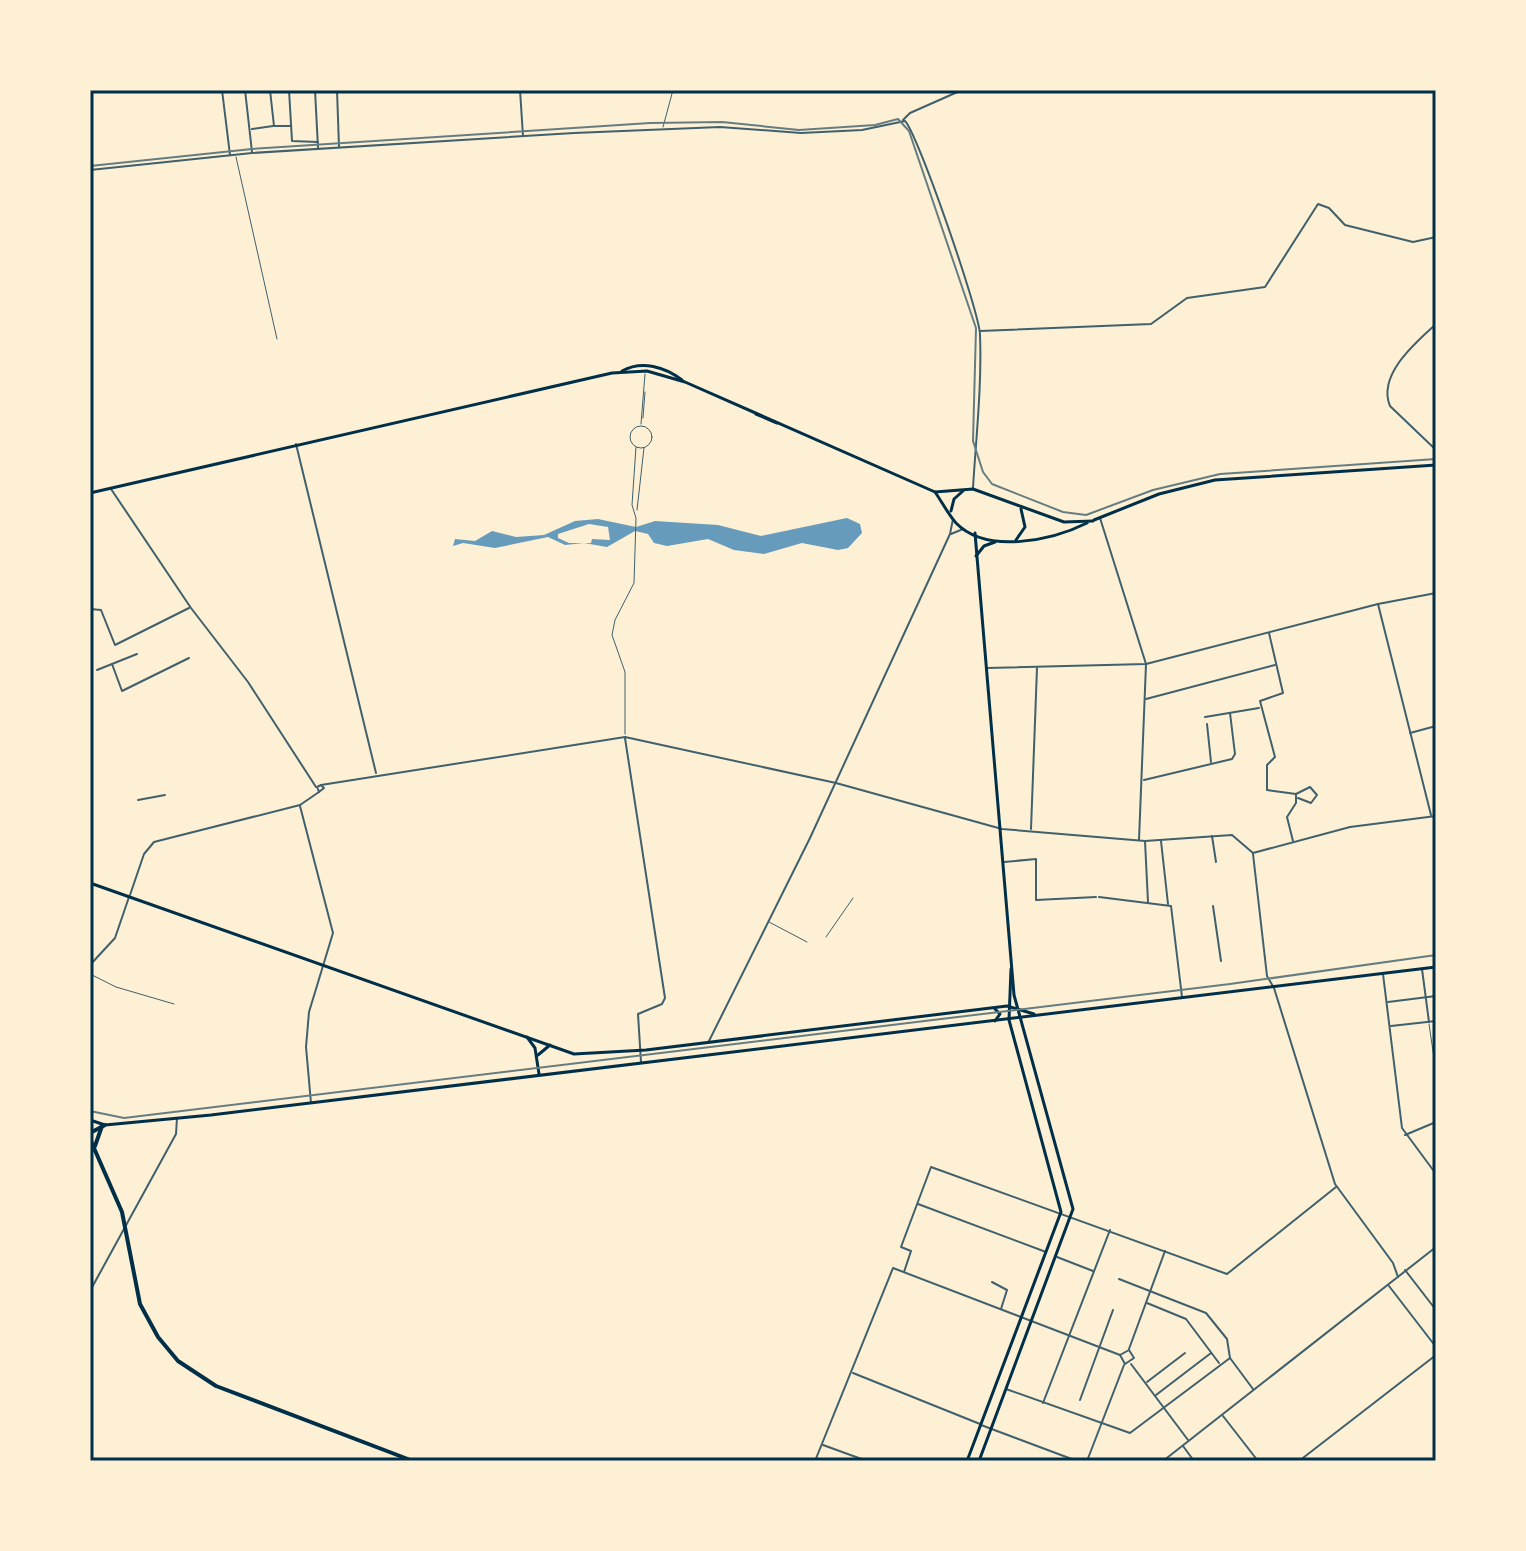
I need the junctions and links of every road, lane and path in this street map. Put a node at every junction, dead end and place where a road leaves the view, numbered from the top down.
1 (222, 90) edge
2 (245, 90) edge
3 (270, 90) edge
4 (289, 90) edge
5 (315, 90) edge
6 (337, 90) edge
7 (520, 90) edge
8 (673, 90) edge
9 (962, 90) edge
10 (902, 121) junction
11 (274, 126) junction
12 (291, 126) junction
13 (662, 129) junction
14 (250, 130) junction
15 (523, 137) junction
16 (318, 142) junction
17 (339, 148) junction
18 (318, 149) junction
19 (252, 153) junction
20 (230, 155) junction
21 (235, 155) junction
22 (90, 170) edge
23 (1436, 237) edge
24 (1436, 324) edge
25 (980, 331) junction
26 (277, 339) dead end
27 (645, 375) dead end
28 (641, 426) junction
29 (296, 444) junction
30 (636, 447) junction
31 (644, 448) junction
32 (1436, 450) edge
33 (1436, 465) edge
34 (110, 488) junction
35 (966, 489) junction
36 (973, 489) junction
37 (935, 492) junction
38 (90, 493) edge
39 (1017, 505) junction
40 (635, 512) junction
41 (952, 516) junction
42 (1100, 518) junction
43 (1055, 519) junction
44 (1093, 521) junction
45 (965, 529) junction
46 (975, 533) junction
47 (950, 534) junction
48 (1053, 537) junction
49 (997, 542) junction
50 (1012, 542) junction
51 (976, 556) junction
52 (1436, 593) edge
53 (1378, 604) junction
54 (191, 608) junction
55 (90, 609) edge
56 (1268, 632) junction
57 (137, 654) dead end
58 (189, 658) dead end
59 (112, 664) junction
60 (1146, 664) junction
61 (1276, 664) junction
62 (1038, 667) junction
63 (987, 668) junction
64 (97, 670) dead end
65 (1145, 700) junction
66 (1260, 708) junction
67 (1230, 713) junction
68 (1205, 717) dead end
69 (1207, 724) dead end
70 (1436, 726) edge
71 (1410, 733) junction
72 (625, 736) junction
73 (1211, 763) junction
74 (376, 773) junction
75 (1143, 780) junction
76 (836, 783) junction
77 (320, 788) junction
78 (165, 795) dead end
79 (1296, 796) junction
80 (138, 800) dead end
81 (300, 805) junction
82 (1431, 816) junction
83 (1436, 816) edge
84 (1002, 829) junction
85 (1031, 830) junction
86 (1212, 836) junction
87 (1139, 841) junction
88 (1145, 841) junction
89 (1161, 841) junction
90 (1293, 841) junction
91 (1251, 852) junction
92 (1004, 862) junction
93 (1216, 862) dead end
94 (90, 883) edge
95 (130, 896) junction
96 (853, 898) dead end
97 (1148, 903) junction
98 (1169, 905) junction
99 (1213, 906) dead end
100 (769, 922) junction
101 (826, 937) dead end
102 (807, 942) dead end
103 (1221, 961) dead end
104 (90, 965) edge
105 (324, 965) junction
106 (1436, 967) edge
107 (1422, 968) junction
108 (1011, 969) junction
109 (1383, 973) junction
110 (90, 974) edge
111 (1274, 988) junction
112 (1436, 996) edge
113 (1426, 997) junction
114 (1182, 998) junction
115 (1387, 1002) junction
116 (174, 1004) dead end
117 (1007, 1006) junction
118 (1018, 1007) junction
119 (994, 1009) junction
120 (1037, 1015) junction
121 (1021, 1018) junction
122 (1009, 1020) junction
123 (995, 1021) junction
124 (1436, 1021) edge
125 (1429, 1022) junction
126 (1390, 1027) junction
127 (1024, 1028) junction
128 (1012, 1031) junction
129 (526, 1036) junction
130 (709, 1041) junction
131 (550, 1045) junction
132 (639, 1051) junction
133 (536, 1056) junction
134 (1434, 1058) edge
135 (641, 1062) junction
136 (539, 1074) junction
137 (311, 1103) junction
138 (176, 1118) junction
139 (90, 1120) edge
140 (1436, 1122) edge
141 (104, 1126) junction
142 (1405, 1135) junction
143 (91, 1140) edge
144 (1436, 1174) edge
145 (1336, 1187) junction
146 (917, 1203) junction
147 (1061, 1212) junction
148 (1072, 1216) junction
149 (126, 1226) junction
150 (1110, 1229) junction
151 (1436, 1247) edge
152 (1165, 1251) junction
153 (1046, 1252) junction
154 (1057, 1257) junction
155 (1405, 1270) junction
156 (904, 1272) junction
157 (1096, 1272) junction
158 (1399, 1276) junction
159 (1119, 1279) dead end
160 (992, 1282) dead end
161 (1388, 1285) junction
162 (90, 1291) edge
163 (1151, 1292) junction
164 (1147, 1303) junction
165 (1001, 1309) junction
166 (1113, 1310) dead end
167 (1436, 1310) edge
168 (1021, 1317) junction
169 (1032, 1322) junction
170 (1070, 1337) junction
171 (1436, 1347) edge
172 (1100, 1348) junction
173 (1129, 1350) junction
174 (1185, 1353) dead end
175 (1211, 1353) junction
176 (1120, 1355) junction
177 (1436, 1355) edge
178 (1230, 1358) junction
179 (1131, 1363) junction
180 (1125, 1364) junction
181 (1219, 1364) junction
182 (851, 1373) junction
183 (1146, 1383) junction
184 (1006, 1389) junction
185 (1254, 1390) junction
186 (1155, 1395) junction
187 (1080, 1400) dead end
188 (1043, 1405) junction
189 (1164, 1407) junction
190 (1222, 1415) junction
191 (980, 1424) junction
192 (1101, 1424) junction
193 (991, 1429) junction
194 (1188, 1440) junction
195 (822, 1445) junction
196 (1182, 1446) junction
197 (413, 1461) edge
198 (815, 1461) edge
199 (867, 1461) edge
200 (967, 1461) edge
201 (979, 1461) edge
202 (1077, 1461) edge
203 (1087, 1461) edge
204 (1163, 1461) edge
205 (1194, 1461) edge
206 (1258, 1461) edge
207 (1299, 1461) edge

1 - 20 street
2 - 14 street
3 - 11 street
4 - 12 street
5 - 16 street
6 - 17 street
7 - 15 street
8 - 13 street
9 - 10 street
10 - 13 street
10 - 25 street
11 - 12 street
11 - 14 street
12 - 16 street
13 - 15 street
14 - 19 street
15 - 17 street
16 - 18 street
17 - 18 street
18 - 19 street
19 - 21 street
20 - 21 street
20 - 22 street
21 - 26 street
23 - 25 street
24 - 32 street
25 - 36 street
27 - 28 street
28 - 30 street
28 - 31 street
29 - 34 main road
29 - 37 main road
29 - 74 street
30 - 31 street
30 - 40 street
31 - 40 street
33 - 42 main road
34 - 38 main road
34 - 54 street
35 - 36 main road
35 - 37 main road
35 - 41 main road
36 - 39 main road
37 - 41 main road
39 - 43 main road
39 - 50 main road
40 - 72 street
41 - 45 main road
41 - 47 street
42 - 44 main road
42 - 60 street
43 - 44 main road
43 - 48 main road
44 - 48 main road
45 - 46 main road
45 - 47 street
46 - 49 main road
46 - 51 main road
47 - 76 street
48 - 50 main road
49 - 50 main road
49 - 51 main road
51 - 63 main road
52 - 53 street
53 - 56 street
53 - 71 street
54 - 55 street
54 - 77 street
56 - 60 street
56 - 61 street
57 - 59 street
58 - 59 street
59 - 64 street
60 - 62 street
60 - 65 street
61 - 65 street
61 - 66 street
62 - 63 street
62 - 85 street
63 - 84 main road
65 - 75 street
66 - 67 street
66 - 79 street
67 - 68 street
67 - 73 street
69 - 73 street
70 - 71 street
71 - 82 street
72 - 74 street
72 - 76 street
72 - 132 street
73 - 75 street
74 - 77 street
75 - 87 street
76 - 84 street
76 - 100 street
77 - 81 street
78 - 80 street
79 - 79 street
79 - 90 street
81 - 95 street
81 - 105 street
82 - 83 street
82 - 90 street
84 - 85 street
84 - 92 main road
85 - 87 street
86 - 89 street
86 - 91 street
86 - 93 street
87 - 88 street
88 - 89 street
88 - 97 street
89 - 98 street
90 - 91 street
91 - 111 street
92 - 97 street
92 - 108 main road
94 - 95 main road
95 - 104 street
95 - 105 main road
96 - 101 street
97 - 98 street
98 - 114 street
99 - 103 street
100 - 102 street
100 - 130 street
105 - 129 main road
105 - 137 street
106 - 107 main road
107 - 109 main road
107 - 113 street
108 - 117 main road
108 - 118 main road
109 - 111 main road
109 - 115 street
110 - 116 street
111 - 114 main road
111 - 145 street
112 - 113 street
113 - 115 street
113 - 125 street
114 - 120 main road
115 - 126 street
117 - 118 main road
117 - 119 main road
117 - 122 main road
118 - 120 main road
118 - 121 main road
119 - 123 main road
119 - 130 main road
120 - 121 main road
121 - 122 main road
121 - 127 main road
122 - 123 main road
122 - 128 main road
123 - 135 main road
124 - 125 street
125 - 126 street
125 - 134 street
126 - 142 street
127 - 128 main road
127 - 148 main road
128 - 147 main road
129 - 131 main road
129 - 133 main road
130 - 132 main road
131 - 132 main road
131 - 133 main road
132 - 135 street
133 - 136 main road
135 - 136 main road
136 - 137 main road
137 - 138 main road
138 - 141 main road
138 - 149 street
139 - 141 main road
140 - 142 street
141 - 143 main road
141 - 143 main road
142 - 144 street
143 - 149 main road
145 - 152 street
145 - 158 street
146 - 147 street
146 - 153 street
146 - 156 street
147 - 148 street
147 - 153 main road
148 - 150 street
148 - 154 main road
149 - 162 street
149 - 197 main road
150 - 152 street
150 - 157 street
151 - 155 street
152 - 163 street
153 - 168 main road
154 - 157 street
154 - 169 main road
155 - 158 street
155 - 167 street
156 - 165 street
156 - 182 street
157 - 170 street
158 - 161 street
159 - 163 street
160 - 165 street
161 - 171 street
161 - 185 street
163 - 164 street
163 - 178 street
164 - 173 street
164 - 175 street
165 - 168 street
166 - 172 street
168 - 169 street
168 - 191 main road
169 - 170 street
169 - 184 main road
170 - 172 street
170 - 188 street
172 - 176 street
172 - 187 street
173 - 176 street
173 - 179 street
174 - 183 street
175 - 181 street
175 - 186 street
176 - 180 street
177 - 207 street
178 - 181 street
178 - 185 street
179 - 180 street
179 - 183 street
180 - 192 street
181 - 189 street
182 - 191 street
182 - 195 street
183 - 186 street
184 - 188 street
184 - 193 main road
185 - 190 street
186 - 189 street
188 - 192 street
189 - 192 street
189 - 194 street
190 - 194 street
190 - 206 street
191 - 193 street
191 - 200 main road
192 - 203 street
193 - 201 main road
193 - 202 street
194 - 196 street
195 - 198 street
195 - 199 street
196 - 204 street
196 - 205 street

